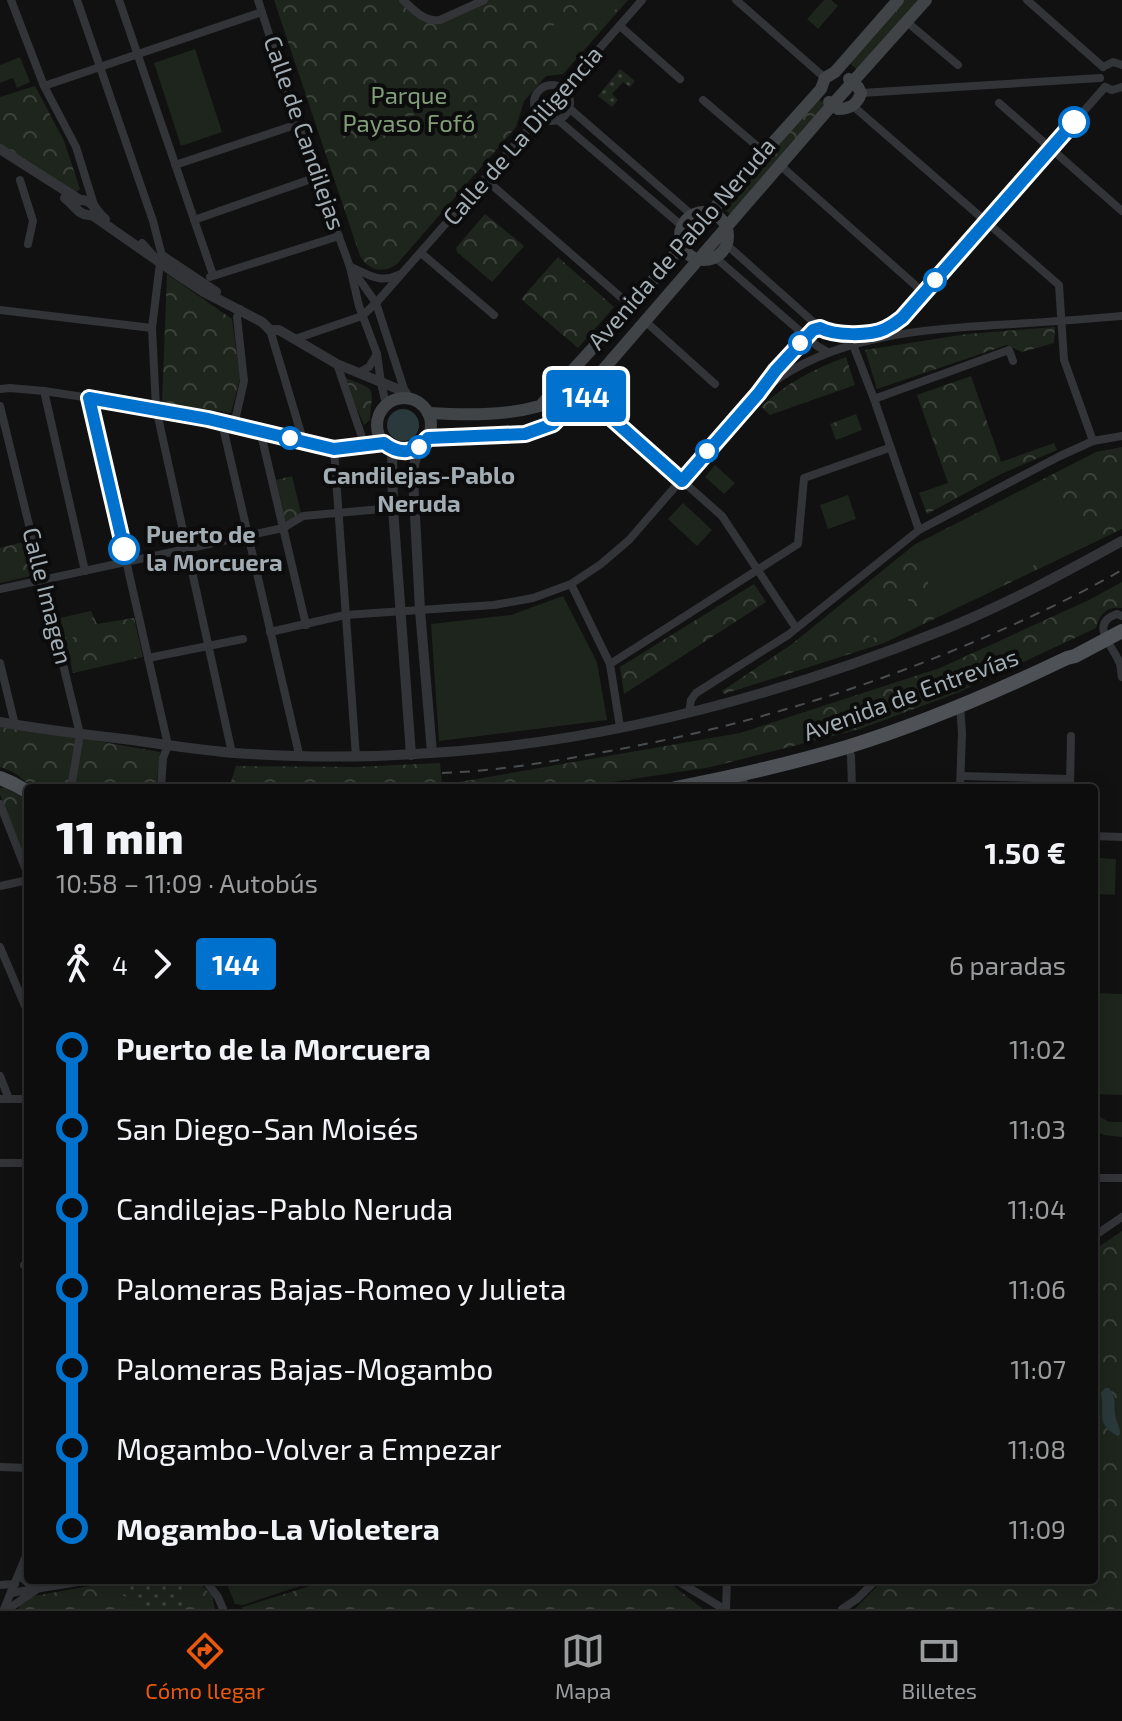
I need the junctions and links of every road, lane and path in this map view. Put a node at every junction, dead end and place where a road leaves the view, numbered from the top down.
1 (11, 0) edge
2 (77, 0) edge
3 (119, 0) edge
4 (258, 0) edge
5 (403, 0) edge
6 (484, 0) edge
7 (642, 0) edge
8 (736, 0) edge
9 (926, 0) edge
10 (1027, 0) edge
11 (891, 2) edge
12 (262, 12) junction
13 (907, 22) junction
14 (620, 26) junction
15 (137, 53) junction
16 (100, 65) junction
17 (958, 65) dead end
18 (1122, 65) edge
19 (1103, 67) junction
20 (1100, 78) junction
21 (680, 79) dead end
22 (827, 80) junction
23 (44, 86) junction
24 (1105, 87) junction
25 (1122, 87) edge
26 (857, 88) junction
27 (564, 89) junction
28 (703, 100) dead end
29 (999, 103) dead end
30 (832, 105) junction
31 (853, 106) junction
32 (569, 108) junction
33 (540, 117) junction
34 (558, 120) junction
35 (298, 124) junction
36 (1051, 149) junction
37 (0, 151) edge
38 (764, 152) junction
39 (175, 165) junction
40 (781, 166) junction
41 (317, 177) junction
42 (485, 179) junction
43 (20, 180) dead end
44 (87, 206) junction
45 (1122, 211) edge
46 (711, 212) junction
47 (692, 215) junction
48 (194, 220) junction
49 (987, 221) junction
50 (682, 226) junction
51 (727, 226) junction
52 (339, 236) junction
53 (28, 244) dead end
54 (727, 245) junction
55 (682, 246) junction
56 (421, 253) junction
57 (716, 258) junction
58 (161, 260) junction
59 (698, 260) junction
60 (350, 267) junction
61 (404, 272) junction
62 (213, 275) junction
63 (199, 284) junction
64 (924, 293) junction
65 (376, 303) junction
66 (631, 306) junction
67 (240, 309) junction
68 (0, 310) edge
69 (494, 315) dead end
70 (362, 316) junction
71 (1122, 316) edge
72 (902, 318) junction
73 (1061, 320) junction
74 (645, 321) junction
75 (152, 328) junction
76 (820, 328) junction
77 (270, 330) junction
78 (909, 333) junction
79 (849, 334) junction
80 (806, 336) junction
81 (295, 339) junction
82 (853, 344) junction
83 (828, 352) junction
84 (377, 354) junction
85 (1013, 361) dead end
86 (337, 364) junction
87 (358, 373) junction
88 (565, 377) junction
89 (381, 383) junction
90 (715, 384) dead end
91 (0, 389) edge
92 (44, 391) junction
93 (583, 393) junction
94 (758, 394) junction
95 (406, 395) junction
96 (89, 398) junction
97 (874, 399) junction
98 (386, 404) junction
99 (0, 406) edge
100 (156, 408) junction
101 (428, 413) junction
102 (222, 423) junction
103 (234, 425) junction
104 (260, 430) junction
105 (1122, 436) edge
106 (303, 440) junction
107 (1093, 441) junction
108 (424, 443) junction
109 (365, 446) junction
110 (388, 446) junction
111 (889, 448) junction
112 (334, 449) junction
113 (682, 481) junction
114 (393, 508) junction
115 (338, 513) junction
116 (283, 528) junction
117 (919, 530) junction
118 (249, 535) junction
119 (1122, 541) edge
120 (187, 549) junction
121 (126, 563) junction
122 (757, 570) junction
123 (85, 571) junction
124 (44, 580) junction
125 (571, 584) junction
126 (0, 589) edge
127 (420, 610) junction
128 (401, 612) junction
129 (345, 615) junction
130 (1122, 619) edge
131 (306, 625) junction
132 (796, 628) junction
133 (1122, 631) edge
134 (270, 632) junction
135 (1105, 637) junction
136 (243, 639) dead end
137 (208, 646) junction
138 (148, 658) junction
139 (0, 663) edge
140 (1121, 663) edge
141 (610, 664) junction
142 (1122, 677) edge
143 (960, 706) junction
144 (689, 712) junction
145 (0, 722) edge
146 (15, 725) junction
147 (620, 727) junction
148 (80, 734) junction
149 (1071, 736) dead end
150 (431, 737) junction
151 (411, 741) junction
152 (168, 745) junction
153 (848, 746) junction
154 (232, 753) junction
155 (432, 753) junction
156 (299, 754) junction
157 (411, 755) junction
158 (356, 757) junction
159 (961, 776) junction
160 (0, 778) edge
161 (744, 781) edge
162 (72, 784) edge
163 (161, 784) edge
164 (714, 784) edge
165 (852, 784) edge
166 (960, 784) edge
167 (1070, 784) edge
168 (24, 790) edge
169 (0, 804) edge
170 (1098, 836) edge
171 (1122, 837) edge
172 (24, 867) edge
173 (24, 878) edge
174 (0, 886) edge
175 (0, 947) edge
176 (24, 1004) edge
177 (0, 1076) edge
178 (4, 1099) edge
179 (0, 1163) edge
180 (24, 1163) edge
181 (1098, 1178) edge
182 (1122, 1178) edge
183 (1122, 1217) edge
184 (1098, 1233) edge
185 (0, 1467) edge
186 (24, 1468) edge
187 (24, 1561) edge
188 (17, 1579) junction
189 (24, 1583) edge
190 (26, 1584) edge
191 (68, 1584) edge
192 (208, 1584) edge
193 (683, 1584) edge
194 (727, 1584) edge
195 (872, 1584) edge
196 (0, 1585) edge
197 (36, 1590) junction
198 (11, 1593) junction
199 (6, 1609) edge
200 (223, 1609) edge
201 (725, 1609) edge
202 (842, 1609) edge

1 - 23 street
2 - 16 street
3 - 15 street
4 - 12 street, Calle de Candilejas
5 - 6 street
7 - 14 street, Calle de La Diligencia
8 - 22 street
9 - 13 main road, Avenida de Pablo Neruda
10 - 19 street
11 - 22 main road, Avenida de Pablo Neruda
12 - 15 street
12 - 35 street, Calle de Candilejas
13 - 17 street
13 - 26 main road, Avenida de Pablo Neruda
14 - 21 street
14 - 27 street, Calle de La Diligencia
15 - 16 street
15 - 39 street
16 - 23 street
16 - 58 street
18 - 19 street
19 - 20 street
20 - 24 street
20 - 26 street
22 - 26 main road
22 - 30 main road
22 - 38 main road, Avenida de Pablo Neruda
23 - 44 street
24 - 25 street
24 - 36 street
26 - 30 main road, Avenida de Pablo Neruda
26 - 31 main road, Avenida de Pablo Neruda
27 - 32 street
27 - 33 street, Calle de La Diligencia
27 - 33 street
28 - 38 street
29 - 36 street
30 - 31 main road
30 - 40 main road, Avenida de Pablo Neruda
31 - 49 street
32 - 34 street
32 - 47 street
33 - 34 street
33 - 42 street, Calle de La Diligencia
34 - 50 street
35 - 39 street
35 - 41 street, Calle de Candilejas
36 - 45 street
36 - 49 street
37 - 44 street
38 - 46 main road, Avenida de Pablo Neruda
39 - 48 street
40 - 51 main road, Avenida de Pablo Neruda
40 - 64 street
41 - 48 street
41 - 52 street, Calle de Candilejas
42 - 56 street, Calle de La Diligencia
42 - 66 street
43 - 53 street
44 - 58 street
44 - 58 street
46 - 47 main road
46 - 51 main road
46 - 55 main road, Avenida de Pablo Neruda
47 - 50 main road
48 - 62 street
49 - 64 street
49 - 73 street
50 - 55 main road
51 - 54 main road
51 - 59 main road, Avenida de Pablo Neruda
52 - 60 street, Calle de Candilejas
52 - 62 street
54 - 57 main road
54 - 76 street
55 - 59 main road
55 - 66 main road, Avenida de Pablo Neruda
56 - 61 street, Calle de La Diligencia
56 - 69 street
57 - 59 main road
57 - 80 street
58 - 63 street
58 - 63 street
58 - 75 street
59 - 74 main road, Avenida de Pablo Neruda
60 - 61 street
60 - 65 street, Calle de Candilejas
60 - 70 street, Calle de Candilejas
61 - 65 street, Calle de La Diligencia
62 - 63 street
63 - 67 street
64 - 72 street
65 - 70 street, Calle de La Diligencia
65 - 95 street, Calle de Candilejas
66 - 88 main road, Avenida de Pablo Neruda
67 - 77 street
67 - 103 street
68 - 75 street
70 - 81 street, Calle de La Diligencia
70 - 84 street, Calle de Candilejas
71 - 73 street
72 - 78 street
72 - 79 street
73 - 78 street
73 - 107 street
74 - 90 street
74 - 93 main road, Avenida de Pablo Neruda
75 - 100 street
76 - 79 street
76 - 80 street
77 - 81 street
77 - 106 street
78 - 82 street
79 - 82 street
80 - 83 street
80 - 94 street
81 - 86 street
82 - 83 street
82 - 97 street
83 - 94 street
84 - 87 street
84 - 89 street, Calle de Candilejas
85 - 97 street
86 - 87 street
86 - 109 street
87 - 89 street
88 - 93 street
88 - 101 main road, Avenida de Pablo Neruda
89 - 95 street
89 - 98 street, Calle de Candilejas
91 - 92 street
92 - 96 street
92 - 123 street
93 - 108 main road, Avenida de Pablo Neruda
93 - 113 street
94 - 113 street
95 - 98 main road
95 - 101 main road
96 - 100 street
96 - 121 street
97 - 111 street
98 - 110 main road
99 - 124 street, Calle Imagen
100 - 102 street
100 - 120 street
101 - 108 main road
102 - 103 street
102 - 118 street
103 - 104 street
104 - 106 street
104 - 116 street
105 - 107 street
106 - 112 street
107 - 117 street
108 - 110 main road
108 - 127 street
109 - 110 street
109 - 112 street
110 - 114 street
111 - 117 street
111 - 122 street
112 - 115 street
113 - 122 street
113 - 125 street
114 - 115 street
114 - 128 street
115 - 116 street
115 - 129 street
116 - 118 street
116 - 131 street
117 - 132 street
118 - 120 street
118 - 134 street
119 - 144 street
120 - 121 street
120 - 137 street
121 - 123 street
121 - 138 street
122 - 132 street
122 - 141 street
123 - 124 street
124 - 126 street
124 - 148 street, Calle Imagen
125 - 127 street
125 - 141 street
127 - 128 street
127 - 150 street
128 - 129 street
128 - 151 street
129 - 131 street
129 - 158 street
130 - 135 main road, Avenida de Entrevías
131 - 134 street
132 - 144 street
133 - 135 main road, Avenida de Entrevías
134 - 156 street
135 - 140 street
135 - 143 main road, Avenida de Entrevías
136 - 137 street
137 - 138 street
137 - 154 street
138 - 152 street
139 - 146 street
140 - 142 street
141 - 147 street
143 - 153 main road, Avenida de Entrevías
143 - 159 street
144 - 147 street
145 - 146 street
146 - 148 street
147 - 155 street
148 - 152 street
148 - 162 street, Calle Imagen
149 - 167 street
150 - 151 street
150 - 155 street
151 - 157 street
152 - 154 street
152 - 163 street
153 - 161 main road, Avenida de Entrevías
153 - 165 street
154 - 156 street
155 - 157 street
156 - 158 street
157 - 158 street
159 - 166 street
159 - 167 street
160 - 168 main road
161 - 164 main road, Avenida de Entrevías
169 - 172 street
170 - 171 street
173 - 174 street
175 - 176 street
177 - 178 street
179 - 180 street
181 - 182 street
183 - 184 street
185 - 186 street
187 - 188 street
188 - 189 street
188 - 196 street
188 - 198 street
190 - 197 street
191 - 197 street
192 - 200 street
193 - 201 street
194 - 201 street
195 - 202 street
197 - 198 street
197 - 199 street
198 - 199 street

